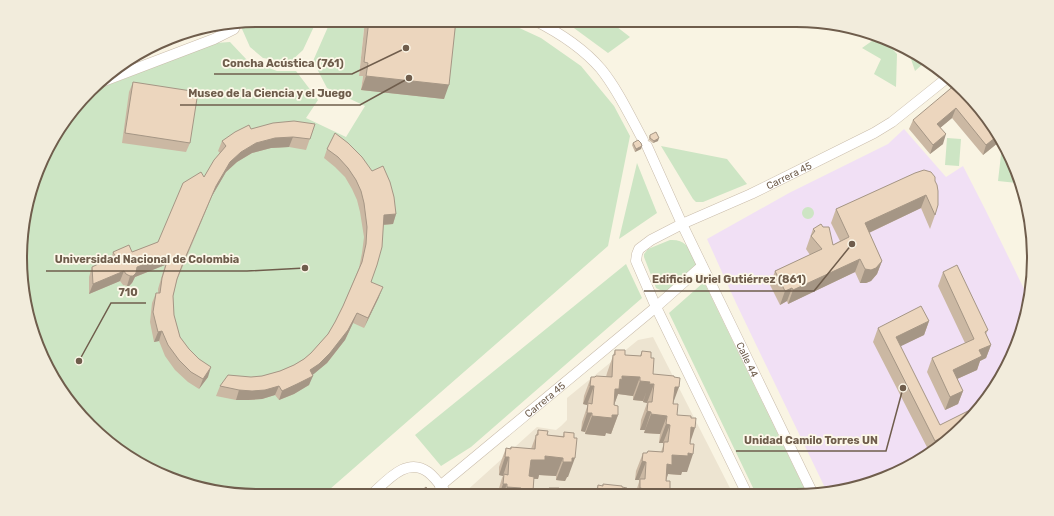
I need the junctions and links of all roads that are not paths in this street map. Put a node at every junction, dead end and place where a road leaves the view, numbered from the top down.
1 (548, 27) edge
2 (234, 28) edge
3 (115, 77) edge
4 (944, 81) edge
5 (682, 224) junction
6 (702, 266) junction
7 (656, 307) junction
8 (440, 486) junction
9 (378, 489) edge
10 (443, 489) edge
11 (745, 489) edge
12 (811, 489) edge

1 - 5 street, Calle 44
2 - 3 street
4 - 5 street, Carrera 45
5 - 6 street, Calle 44
5 - 7 street, Carrera 45
6 - 7 street, Carrera 45
6 - 12 street, Calle 44
7 - 8 street, Carrera 45
7 - 11 street
8 - 9 street
8 - 10 street

